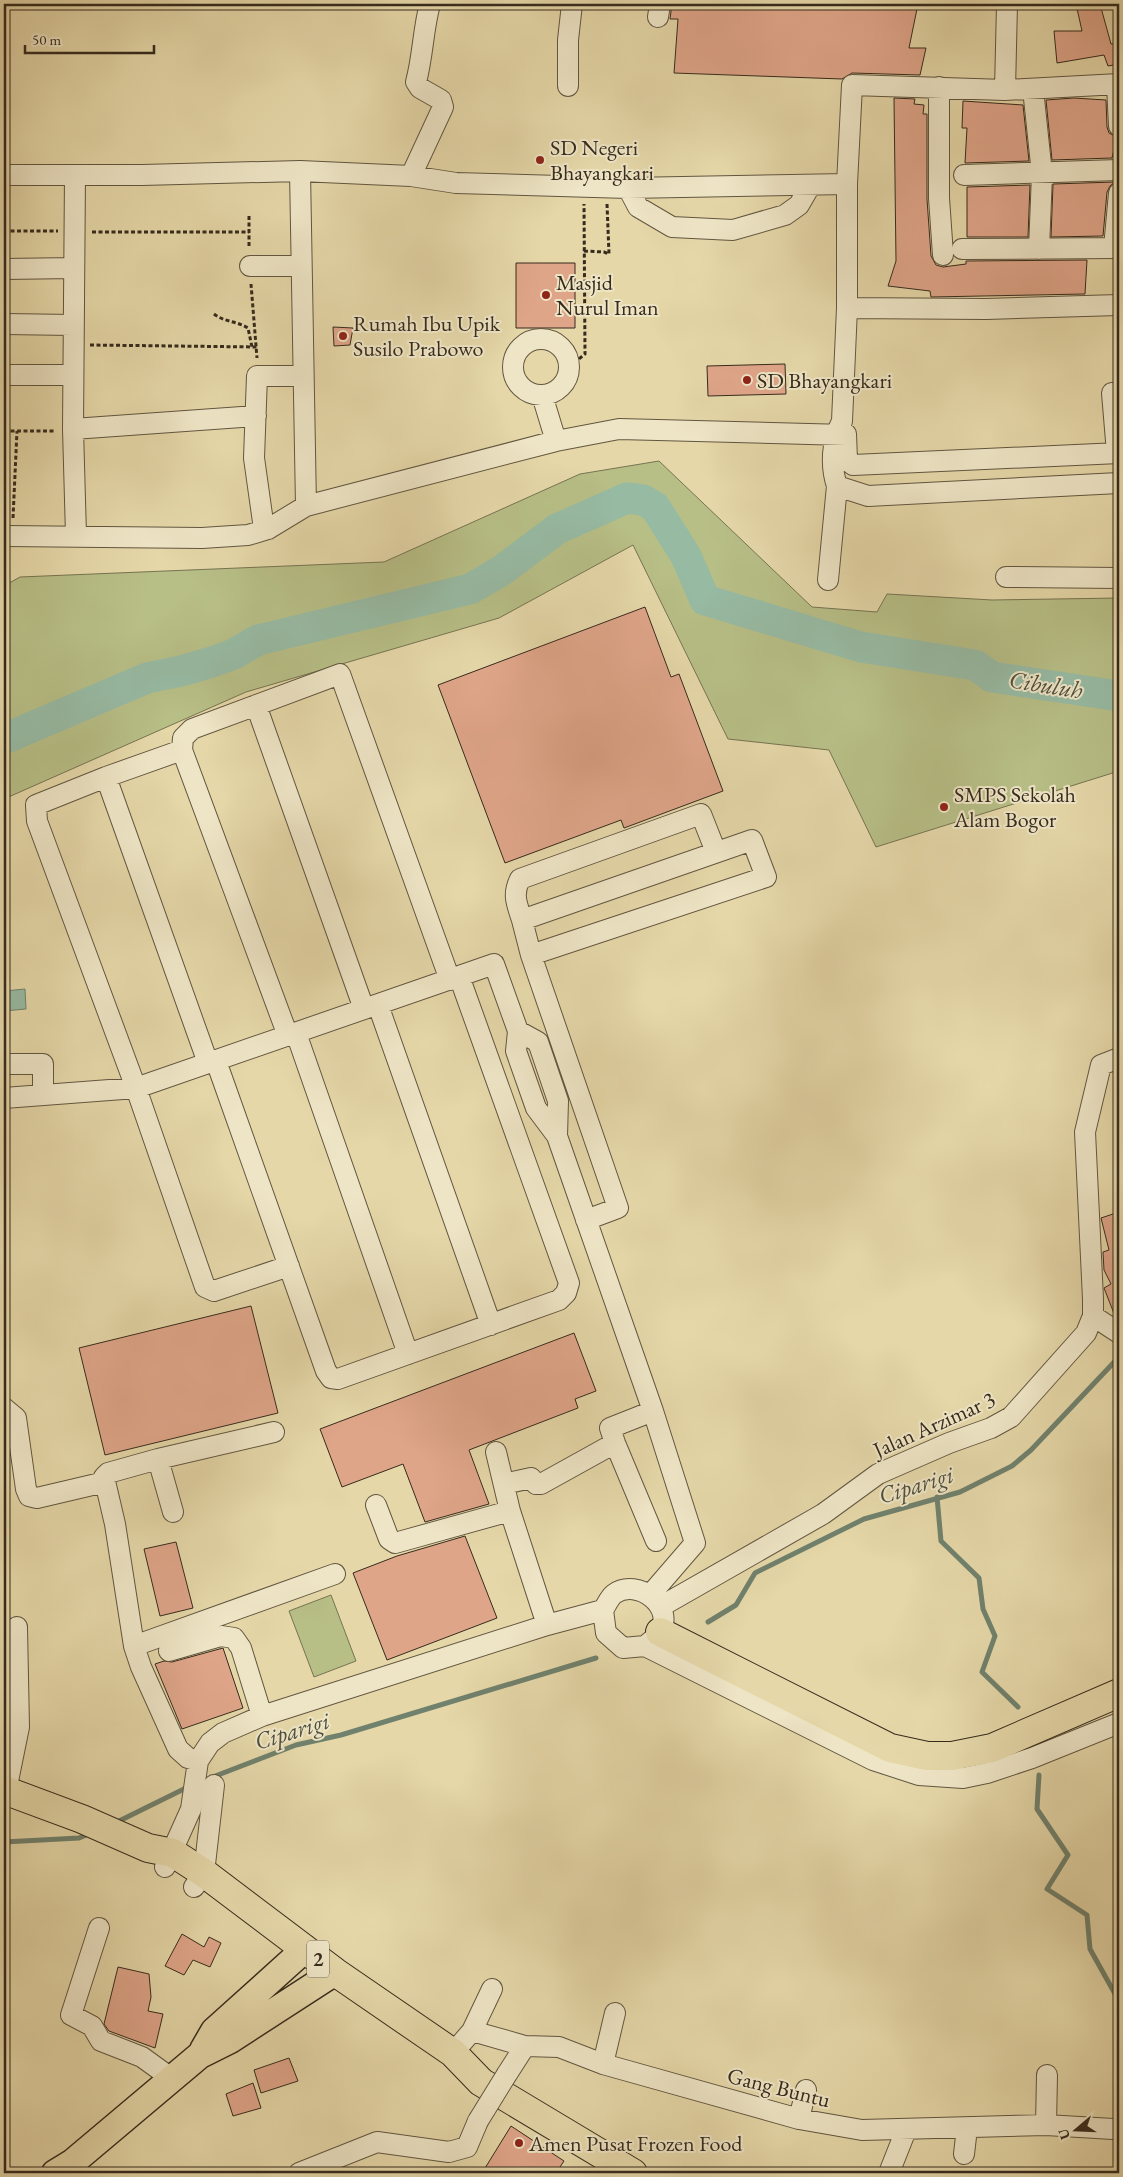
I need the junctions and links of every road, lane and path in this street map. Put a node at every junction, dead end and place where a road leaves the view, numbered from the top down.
1 (430, 4) edge
2 (572, 4) edge
3 (1007, 4) edge
4 (1118, 85) edge
5 (568, 86) dead end
6 (939, 87) junction
7 (1005, 90) junction
8 (1033, 90) junction
9 (1119, 126) edge
10 (1119, 170) edge
11 (300, 171) junction
12 (1042, 174) junction
13 (4, 175) edge
14 (75, 175) junction
15 (411, 176) junction
16 (964, 176) dead end
17 (847, 184) junction
18 (810, 186) junction
19 (628, 188) junction
20 (1119, 193) edge
21 (591, 204) dead end
22 (599, 204) dead end
23 (249, 216) dead end
24 (4, 230) edge
25 (76, 232) junction
26 (249, 232) junction
27 (1116, 248) edge
28 (962, 250) dead end
29 (1039, 250) junction
30 (584, 251) junction
31 (943, 255) dead end
32 (250, 266) junction
33 (301, 266) junction
34 (74, 268) junction
35 (4, 269) edge
36 (1119, 305) edge
37 (847, 308) junction
38 (214, 314) dead end
39 (4, 324) edge
40 (73, 325) junction
41 (73, 345) junction
42 (252, 347) junction
43 (257, 347) junction
44 (569, 367) junction
45 (4, 375) edge
46 (73, 375) junction
47 (257, 376) junction
48 (302, 376) junction
49 (1112, 393) dead end
50 (542, 395) junction
51 (256, 416) junction
52 (73, 429) junction
53 (841, 430) junction
54 (4, 431) edge
55 (17, 431) junction
56 (556, 441) junction
57 (1118, 453) edge
58 (1119, 482) edge
59 (837, 486) junction
60 (306, 506) junction
61 (268, 529) junction
62 (76, 535) junction
63 (8, 536) edge
64 (1006, 577) dead end
65 (1119, 578) edge
66 (828, 580) dead end
67 (256, 705) junction
68 (182, 750) junction
69 (106, 776) junction
70 (716, 852) junction
71 (522, 920) junction
72 (531, 956) junction
73 (454, 978) junction
74 (371, 1007) junction
75 (292, 1034) junction
76 (1119, 1058) edge
77 (212, 1062) junction
78 (4, 1064) edge
79 (136, 1088) junction
80 (43, 1095) junction
81 (4, 1098) edge
82 (586, 1220) junction
83 (289, 1266) junction
84 (1093, 1316) junction
85 (491, 1325) junction
86 (1119, 1333) edge
87 (408, 1354) junction
88 (4, 1408) edge
89 (653, 1412) junction
90 (274, 1432) dead end
91 (615, 1443) junction
92 (496, 1452) dead end
93 (158, 1459) junction
94 (105, 1482) junction
95 (504, 1484) junction
96 (376, 1505) dead end
97 (510, 1511) junction
98 (173, 1512) dead end
99 (656, 1540) dead end
100 (334, 1574) dead end
101 (603, 1610) junction
102 (654, 1620) junction
103 (547, 1625) junction
104 (17, 1627) dead end
105 (134, 1646) junction
106 (169, 1651) dead end
107 (1119, 1693) edge
108 (262, 1716) junction
109 (1119, 1723) edge
110 (198, 1763) junction
111 (214, 1785) dead end
112 (5, 1791) edge
113 (162, 1856) junction
114 (199, 1880) junction
115 (99, 1928) dead end
116 (299, 1955) junction
117 (328, 1977) junction
118 (492, 1989) dead end
119 (615, 2013) dead end
120 (472, 2030) junction
121 (525, 2046) junction
122 (453, 2053) junction
123 (200, 2055) junction
124 (603, 2064) junction
125 (1047, 2075) dead end
126 (170, 2078) junction
127 (481, 2082) junction
128 (806, 2090) dead end
129 (799, 2119) junction
130 (1046, 2125) junction
131 (967, 2128) junction
132 (1113, 2129) dead end
133 (906, 2130) junction
134 (964, 2154) dead end
135 (55, 2173) edge
136 (299, 2173) edge
137 (633, 2173) edge
138 (889, 2173) edge

1 - 15 street
2 - 5 street
3 - 7 street
4 - 8 street
4 - 9 street
6 - 7 street
6 - 17 street
6 - 31 street
7 - 8 street
8 - 12 street
10 - 12 street
11 - 14 street
11 - 15 street
11 - 33 street
12 - 16 street
12 - 29 street
13 - 14 street
14 - 25 street
15 - 19 street
17 - 18 street
17 - 37 street
18 - 19 street
18 - 19 street
20 - 27 street
21 - 30 path
22 - 30 path
23 - 26 path
24 - 25 path
25 - 26 path
25 - 34 street
26 - 32 path
27 - 29 street
28 - 29 street
30 - 44 path
32 - 33 street
32 - 43 path
33 - 48 street
34 - 35 street
34 - 40 street
36 - 37 street
37 - 53 street
38 - 42 path
39 - 40 street
40 - 41 street
41 - 42 path
41 - 46 street
42 - 43 path
43 - 47 path
44 - 50 street
44 - 50 street
45 - 46 street
46 - 52 street
47 - 48 street
47 - 51 street
48 - 60 street
49 - 57 street
50 - 56 street
51 - 52 street
51 - 61 street
52 - 55 path
52 - 62 street
53 - 56 street
53 - 57 street
53 - 59 street
54 - 55 path
55 - 63 path
56 - 60 street
58 - 59 street
59 - 66 street
60 - 61 street
61 - 62 street
62 - 63 street
64 - 65 street
67 - 68 street
67 - 73 street
67 - 74 street
68 - 69 street
68 - 75 street
69 - 77 street
69 - 79 street
70 - 71 street
70 - 71 street
70 - 72 street
71 - 72 street
72 - 82 street
73 - 74 street
73 - 82 street
73 - 85 street
74 - 75 street
74 - 85 street
75 - 77 street
75 - 87 street
76 - 84 street, Jalan Arzimar 3
77 - 79 street
77 - 83 street
78 - 80 street
79 - 80 street
79 - 83 street
80 - 81 street
82 - 89 street
83 - 87 street
84 - 86 street
84 - 102 street, Jalan Arzimar 3
85 - 87 street
88 - 94 street
89 - 91 street
89 - 102 street
90 - 93 street
91 - 95 street
91 - 99 street
92 - 95 street
93 - 94 street
93 - 98 street
94 - 105 street
95 - 97 street
96 - 97 street
97 - 103 street
100 - 105 street
101 - 102 street
101 - 102 street
101 - 103 street
102 - 107 highway
102 - 109 street
103 - 108 street
104 - 112 street
105 - 110 street
106 - 108 street
108 - 110 street
110 - 113 street
111 - 114 street
112 - 113 highway, 2
113 - 114 highway, 2
114 - 116 highway, 2
115 - 126 street
116 - 117 highway, 2
116 - 123 main road
117 - 122 highway, 2
117 - 123 main road
117 - 127 highway, 2
118 - 120 street
119 - 124 street
120 - 121 street, Gang Buntu
120 - 122 street
121 - 124 street, Gang Buntu
121 - 136 street, bridge
122 - 127 highway, 2
123 - 126 main road
124 - 129 street, Gang Buntu
125 - 130 street
126 - 135 main road
127 - 137 highway, 2
128 - 129 street
129 - 133 street, Gang Buntu
130 - 131 street, Gang Buntu
130 - 132 street, Gang Buntu
131 - 133 street, Gang Buntu
131 - 134 street
133 - 138 street

